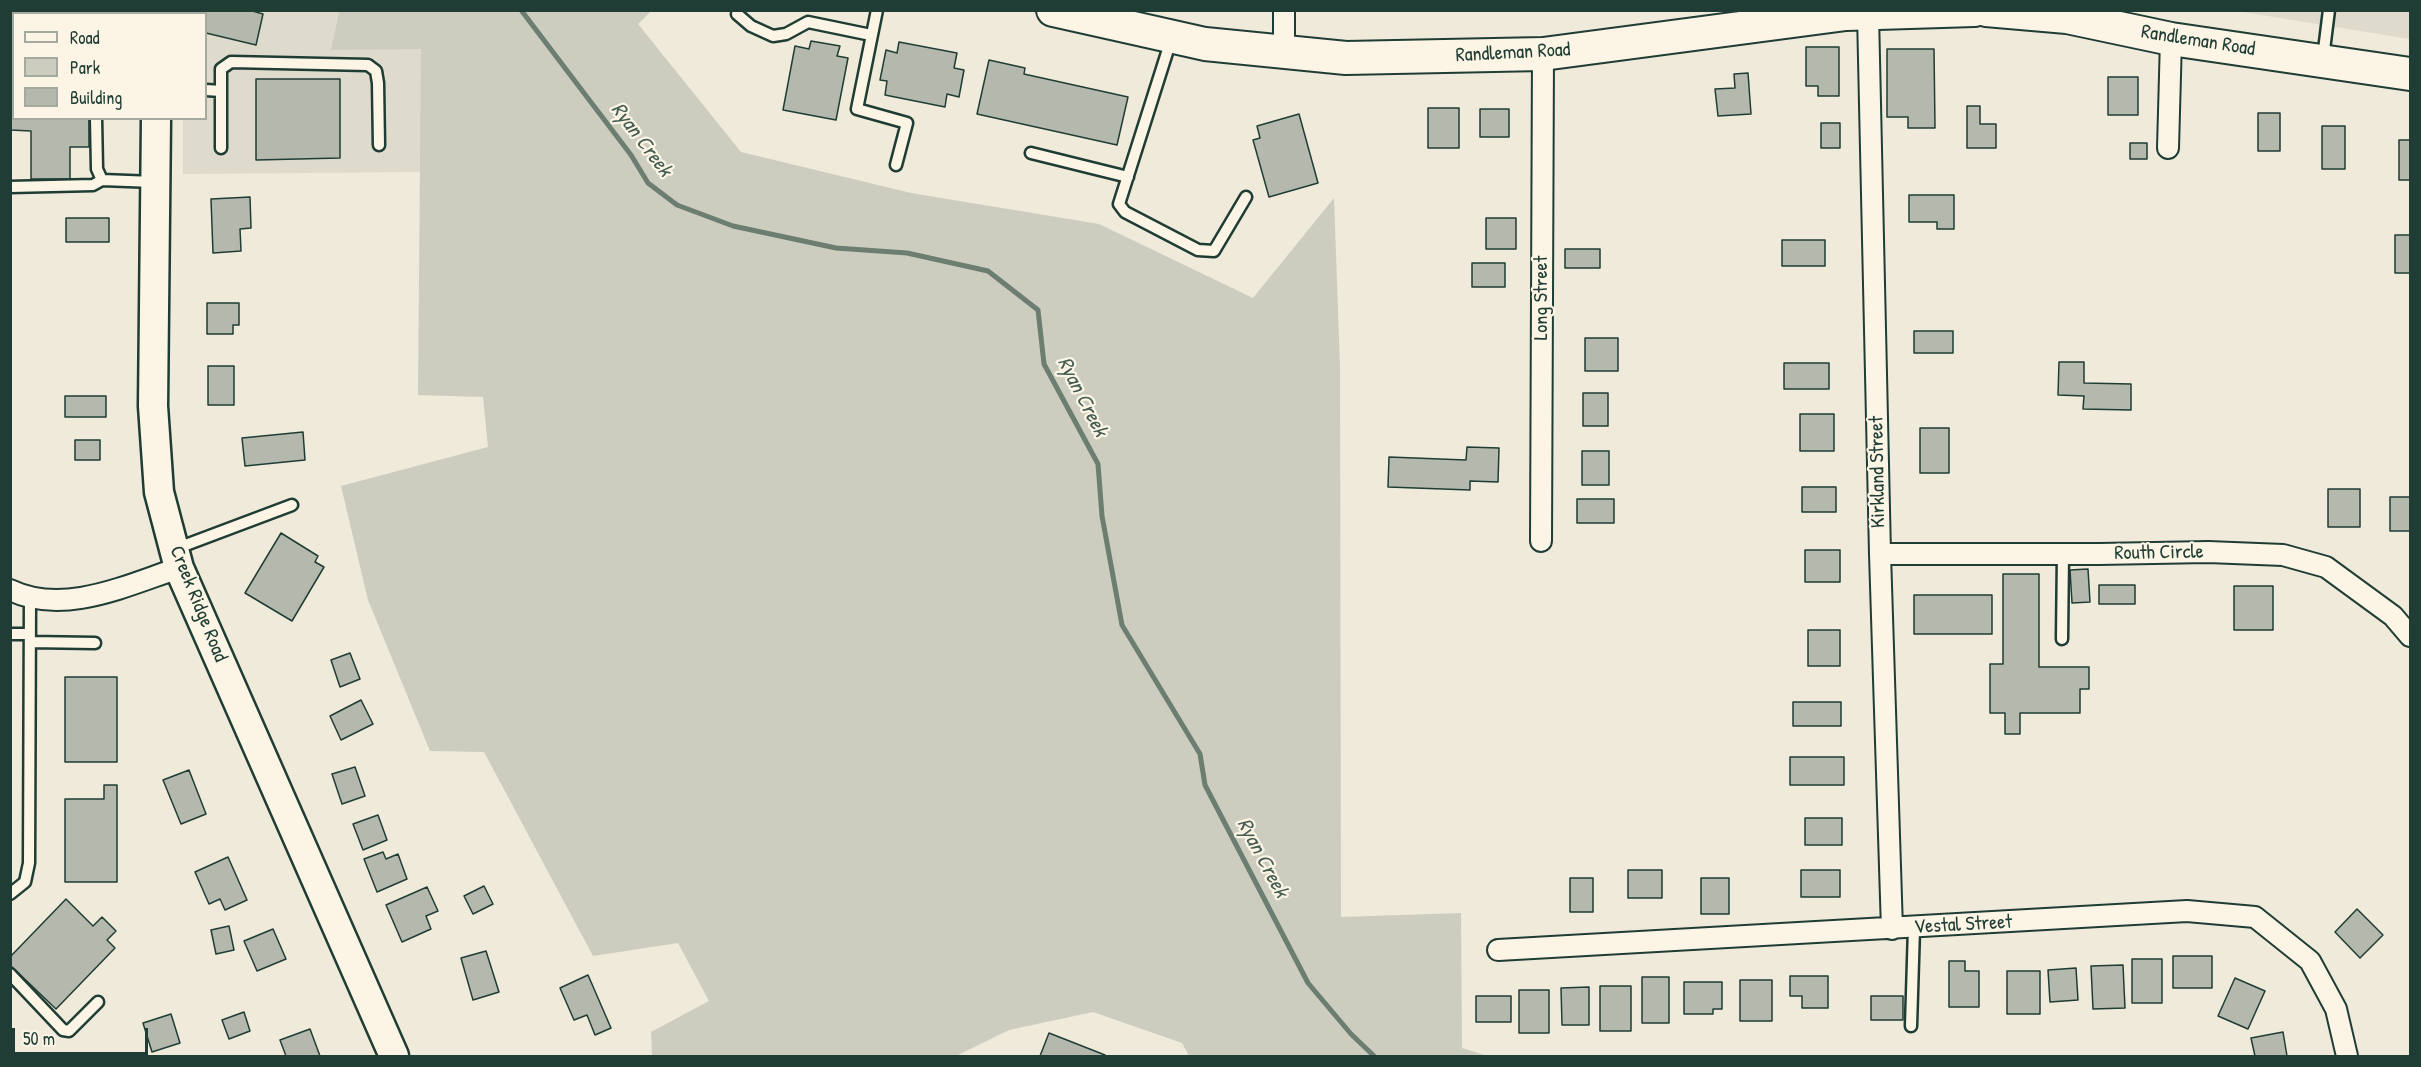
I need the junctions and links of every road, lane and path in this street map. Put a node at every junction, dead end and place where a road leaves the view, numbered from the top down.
1 (877, 10) edge
2 (1053, 10) edge
3 (1284, 10) edge
4 (1974, 10) edge
5 (1986, 10) edge
6 (2329, 10) edge
7 (1875, 13) edge
8 (738, 14) dead end
9 (2067, 14) edge
10 (871, 35) junction
11 (1172, 37) junction
12 (2171, 39) junction
13 (1284, 53) junction
14 (1543, 54) junction
15 (2323, 61) junction
16 (2410, 74) edge
17 (207, 90) edge
18 (220, 91) junction
19 (96, 120) edge
20 (156, 120) edge
21 (379, 145) dead end
22 (221, 148) dead end
23 (2168, 148) dead end
24 (1031, 153) dead end
25 (896, 165) dead end
26 (1128, 177) junction
27 (102, 180) junction
28 (155, 182) junction
29 (10, 187) edge
30 (1246, 197) dead end
31 (292, 505) dead end
32 (1541, 541) dead end
33 (1880, 554) junction
34 (2063, 554) junction
35 (177, 559) junction
36 (10, 590) edge
37 (30, 597) junction
38 (10, 634) edge
39 (2410, 636) edge
40 (30, 638) junction
41 (2062, 639) dead end
42 (96, 643) dead end
43 (10, 894) edge
44 (1914, 927) junction
45 (1892, 929) junction
46 (1498, 950) dead end
47 (10, 974) edge
48 (98, 1002) dead end
49 (1911, 1026) dead end
50 (394, 1056) edge
51 (2347, 1056) edge

1 - 10 lane
2 - 11 main road, Randleman Road
3 - 13 street
4 - 7 main road, Randleman Road
5 - 9 main road, Randleman Road
6 - 15 lane
7 - 14 main road, Randleman Road
7 - 33 street, Kirkland Street
8 - 10 lane
9 - 12 main road, Randleman Road
10 - 25 lane
11 - 13 main road, Randleman Road
11 - 26 lane
12 - 15 main road, Randleman Road
12 - 23 street
13 - 14 main road, Randleman Road
14 - 32 street, Long Street
15 - 16 main road, Randleman Road
17 - 18 lane
18 - 21 lane
18 - 22 lane
19 - 27 lane
20 - 28 main road, Creek Ridge Road
24 - 26 lane
26 - 30 lane
27 - 28 lane
27 - 29 lane
28 - 35 main road, Creek Ridge Road
31 - 35 lane
33 - 34 street, Routh Circle
33 - 45 street, Kirkland Street
34 - 39 street, Routh Circle
34 - 41 lane
35 - 37 street
35 - 50 main road, Creek Ridge Road
36 - 37 street
37 - 40 lane
38 - 40 lane
40 - 42 lane
40 - 43 lane
44 - 45 street, Vestal Street
44 - 49 lane
44 - 51 street, Vestal Street
45 - 46 street, Vestal Street
47 - 48 lane

